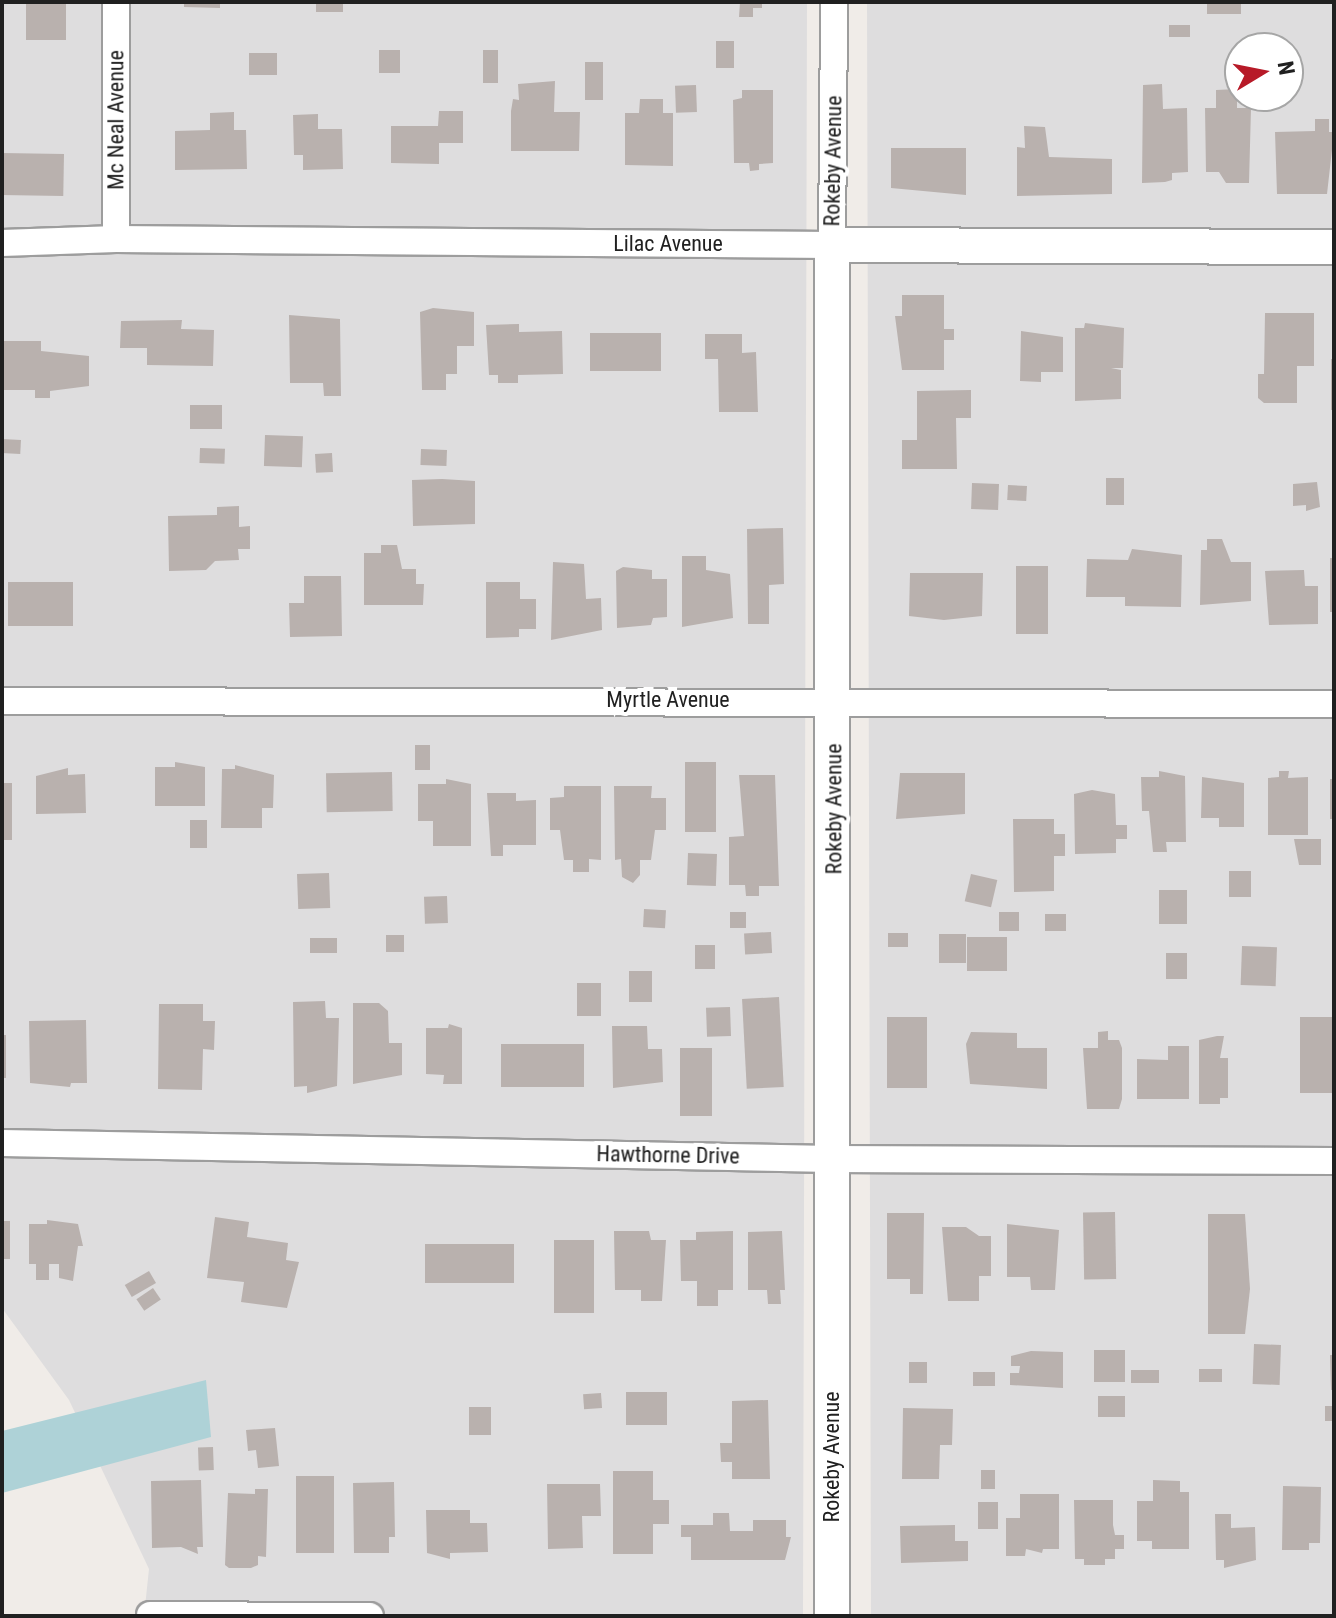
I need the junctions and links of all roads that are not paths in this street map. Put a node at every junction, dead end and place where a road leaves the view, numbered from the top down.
1 (116, 2) edge
2 (834, 2) edge
3 (116, 239) junction
4 (2, 243) edge
5 (832, 245) junction
6 (1334, 247) edge
7 (834, 700) junction
8 (2, 701) edge
9 (1334, 704) edge
10 (2, 1143) edge
11 (832, 1159) junction
12 (1334, 1161) edge
13 (150, 1615) edge
14 (370, 1616) edge
15 (832, 1616) edge

1 - 3 street, Mc Neal Avenue
2 - 5 street, Rokeby Avenue
3 - 4 street, Lilac Avenue
3 - 5 street, Lilac Avenue
5 - 6 street, Lilac Avenue
5 - 7 street, Rokeby Avenue
7 - 8 street, Myrtle Avenue
7 - 9 street, Myrtle Avenue
7 - 11 street, Rokeby Avenue
10 - 11 street, Hawthorne Drive
11 - 12 street, Hawthorne Drive
11 - 15 street, Rokeby Avenue
13 - 14 street

